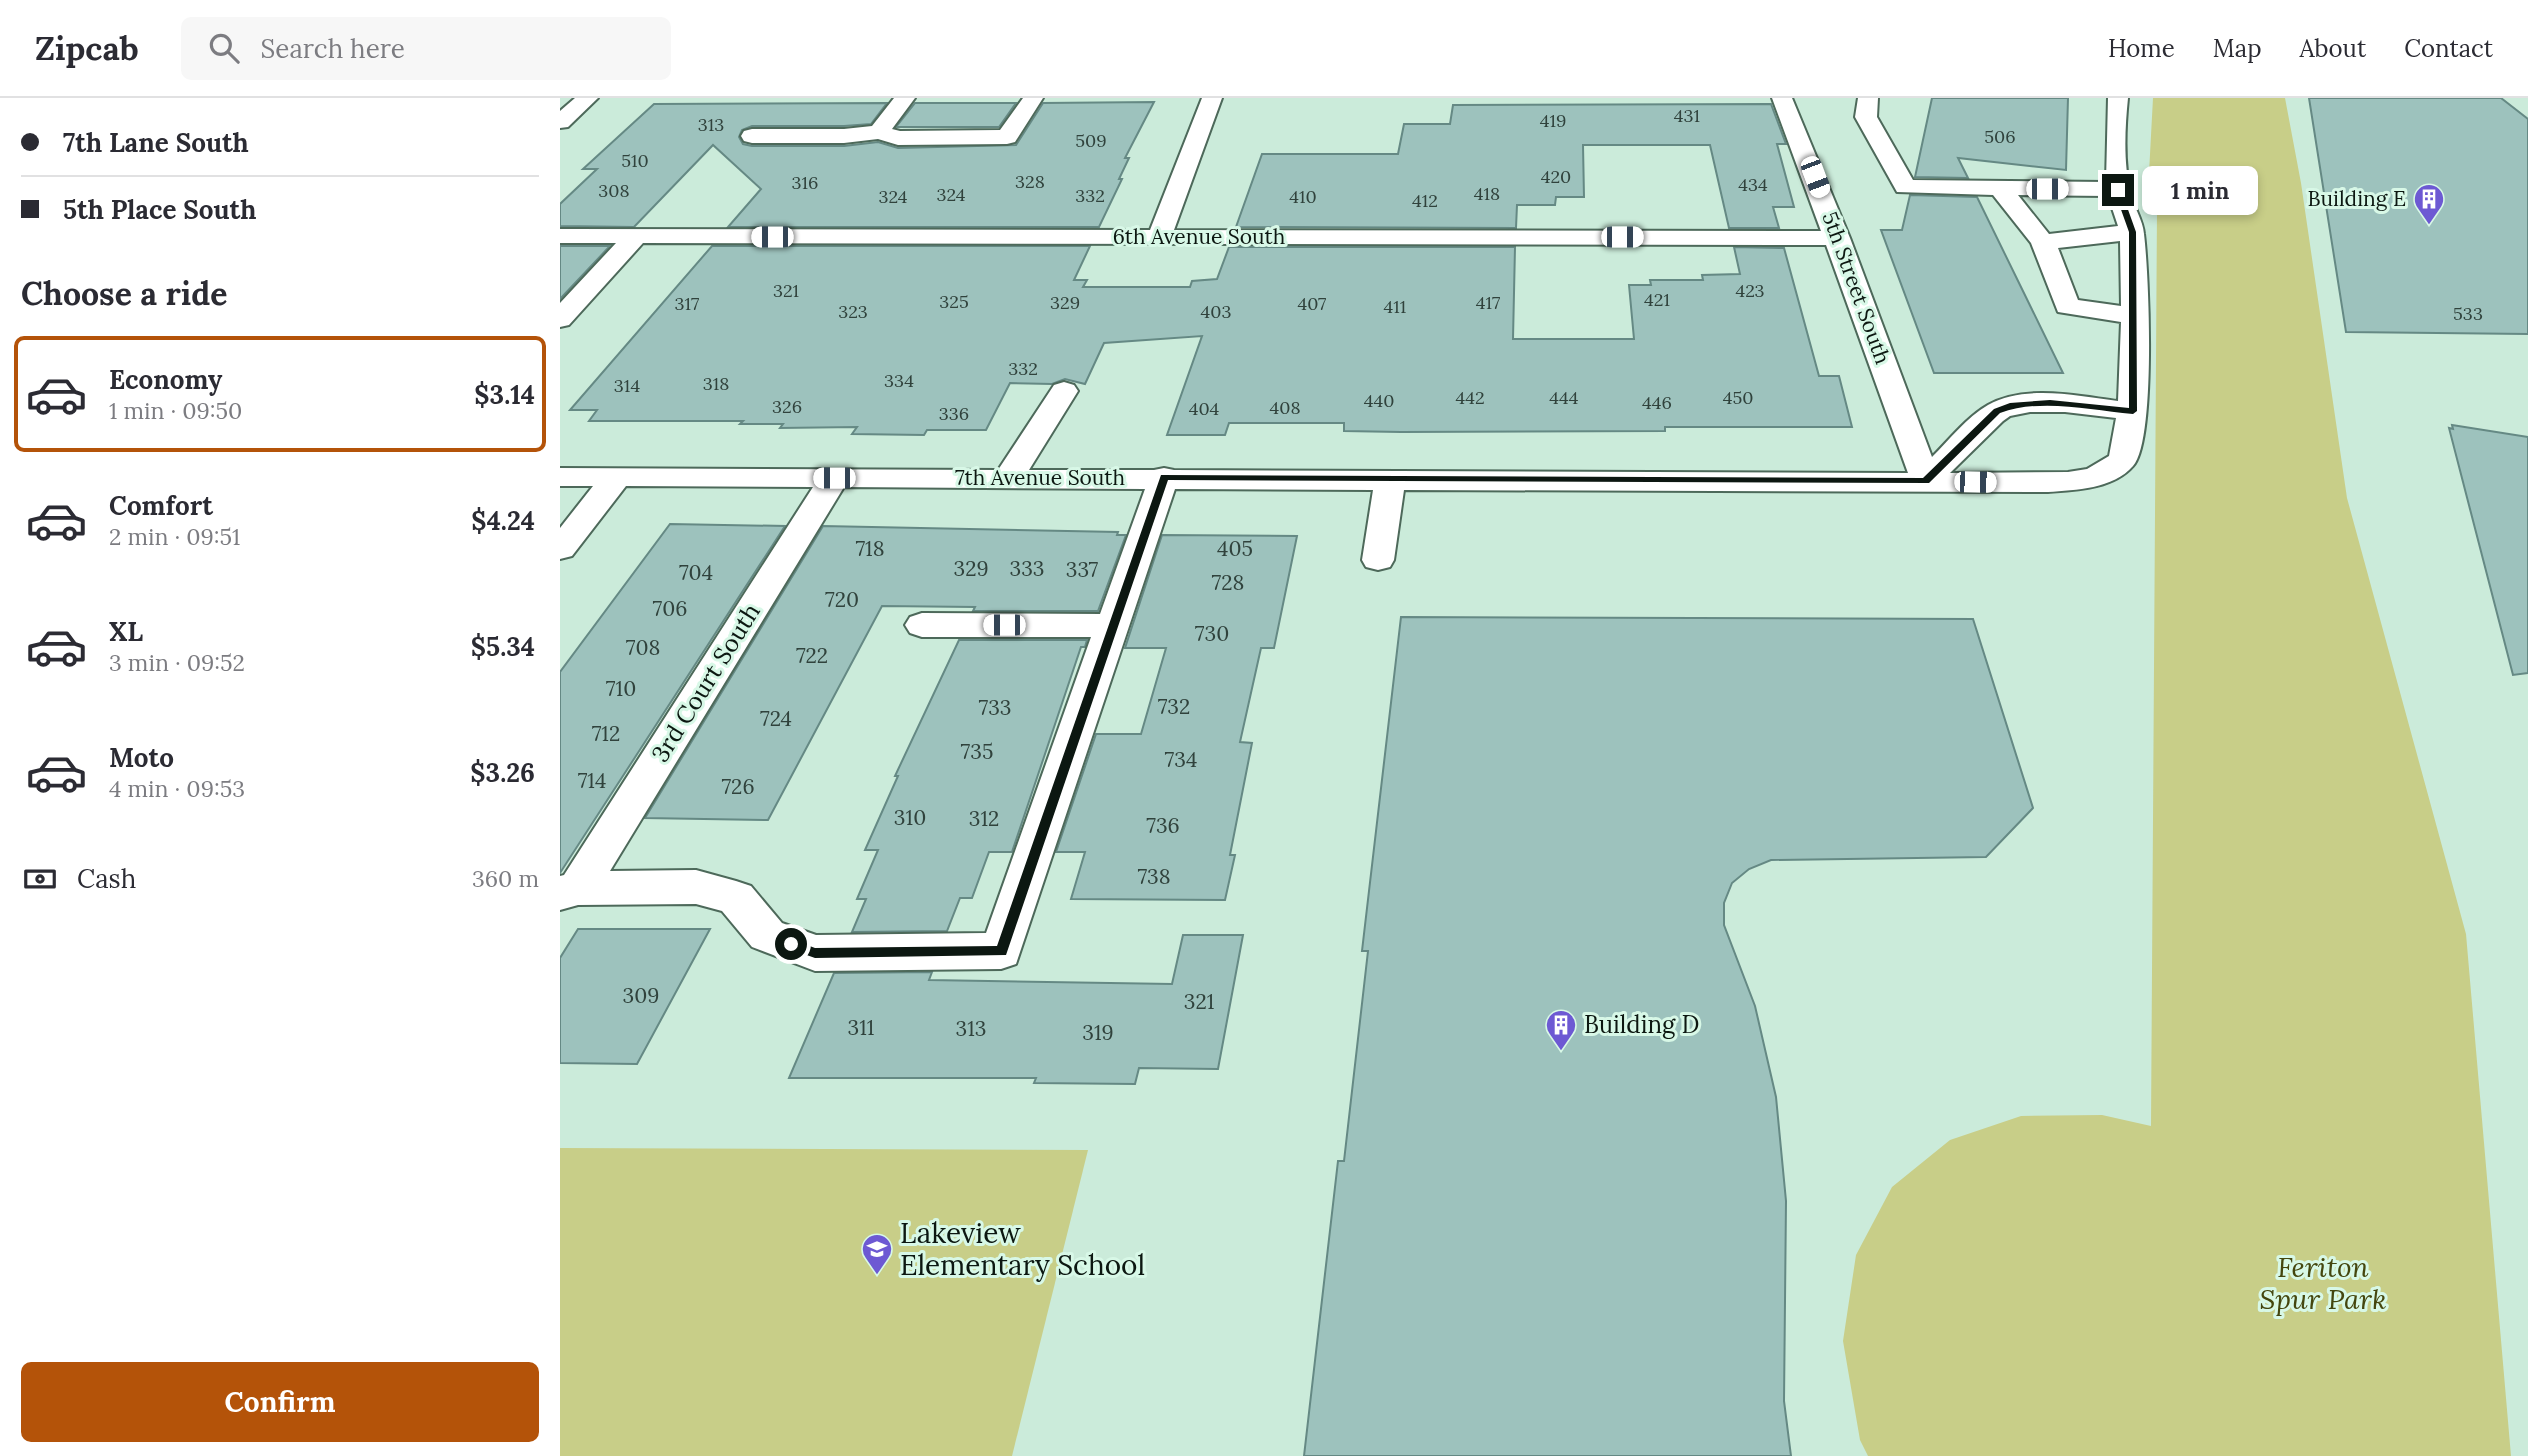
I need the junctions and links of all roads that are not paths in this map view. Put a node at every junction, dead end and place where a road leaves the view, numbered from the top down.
1 (588, 98) edge
2 (905, 98) edge
3 (1033, 98) edge
4 (1212, 98) edge
5 (1782, 98) edge
6 (1868, 98) edge
7 (2118, 98) edge
8 (560, 122) edge
9 (879, 132) junction
10 (752, 136) dead end
11 (2000, 188) junction
12 (2118, 190) junction
13 (2132, 232) junction
14 (560, 236) edge
15 (635, 237) junction
16 (1159, 237) junction
17 (1838, 238) junction
18 (2043, 242) junction
19 (2132, 316) junction
20 (560, 319) edge
21 (1064, 391) dead end
22 (2133, 411) junction
23 (618, 476) junction
24 (560, 477) edge
25 (1164, 477) junction
26 (834, 478) junction
27 (1008, 478) junction
28 (1390, 480) junction
29 (1926, 481) junction
30 (560, 549) edge
31 (1378, 561) dead end
32 (922, 625) dead end
33 (1113, 626) junction
34 (569, 890) edge

1 - 8 street
2 - 9 street
3 - 9 street
4 - 16 street
5 - 17 street, 5th Street South
6 - 11 street
7 - 12 street
9 - 10 street
11 - 12 street
11 - 18 street
12 - 13 street
13 - 18 street
13 - 19 street
14 - 15 street, 6th Avenue South
15 - 16 street, 6th Avenue South
15 - 20 street
16 - 17 street, 6th Avenue South
17 - 29 street, 5th Street South
18 - 19 street
19 - 22 street
21 - 27 street
22 - 29 street
22 - 29 street, 7th Avenue South
23 - 24 street, 7th Avenue South
23 - 26 street, 7th Avenue South
23 - 30 street
25 - 27 street, 7th Avenue South
25 - 28 street, 7th Avenue South
25 - 33 street
26 - 27 street, 7th Avenue South
26 - 34 street, 3rd Court South
28 - 29 street, 7th Avenue South
28 - 31 street
32 - 33 street
33 - 34 street

